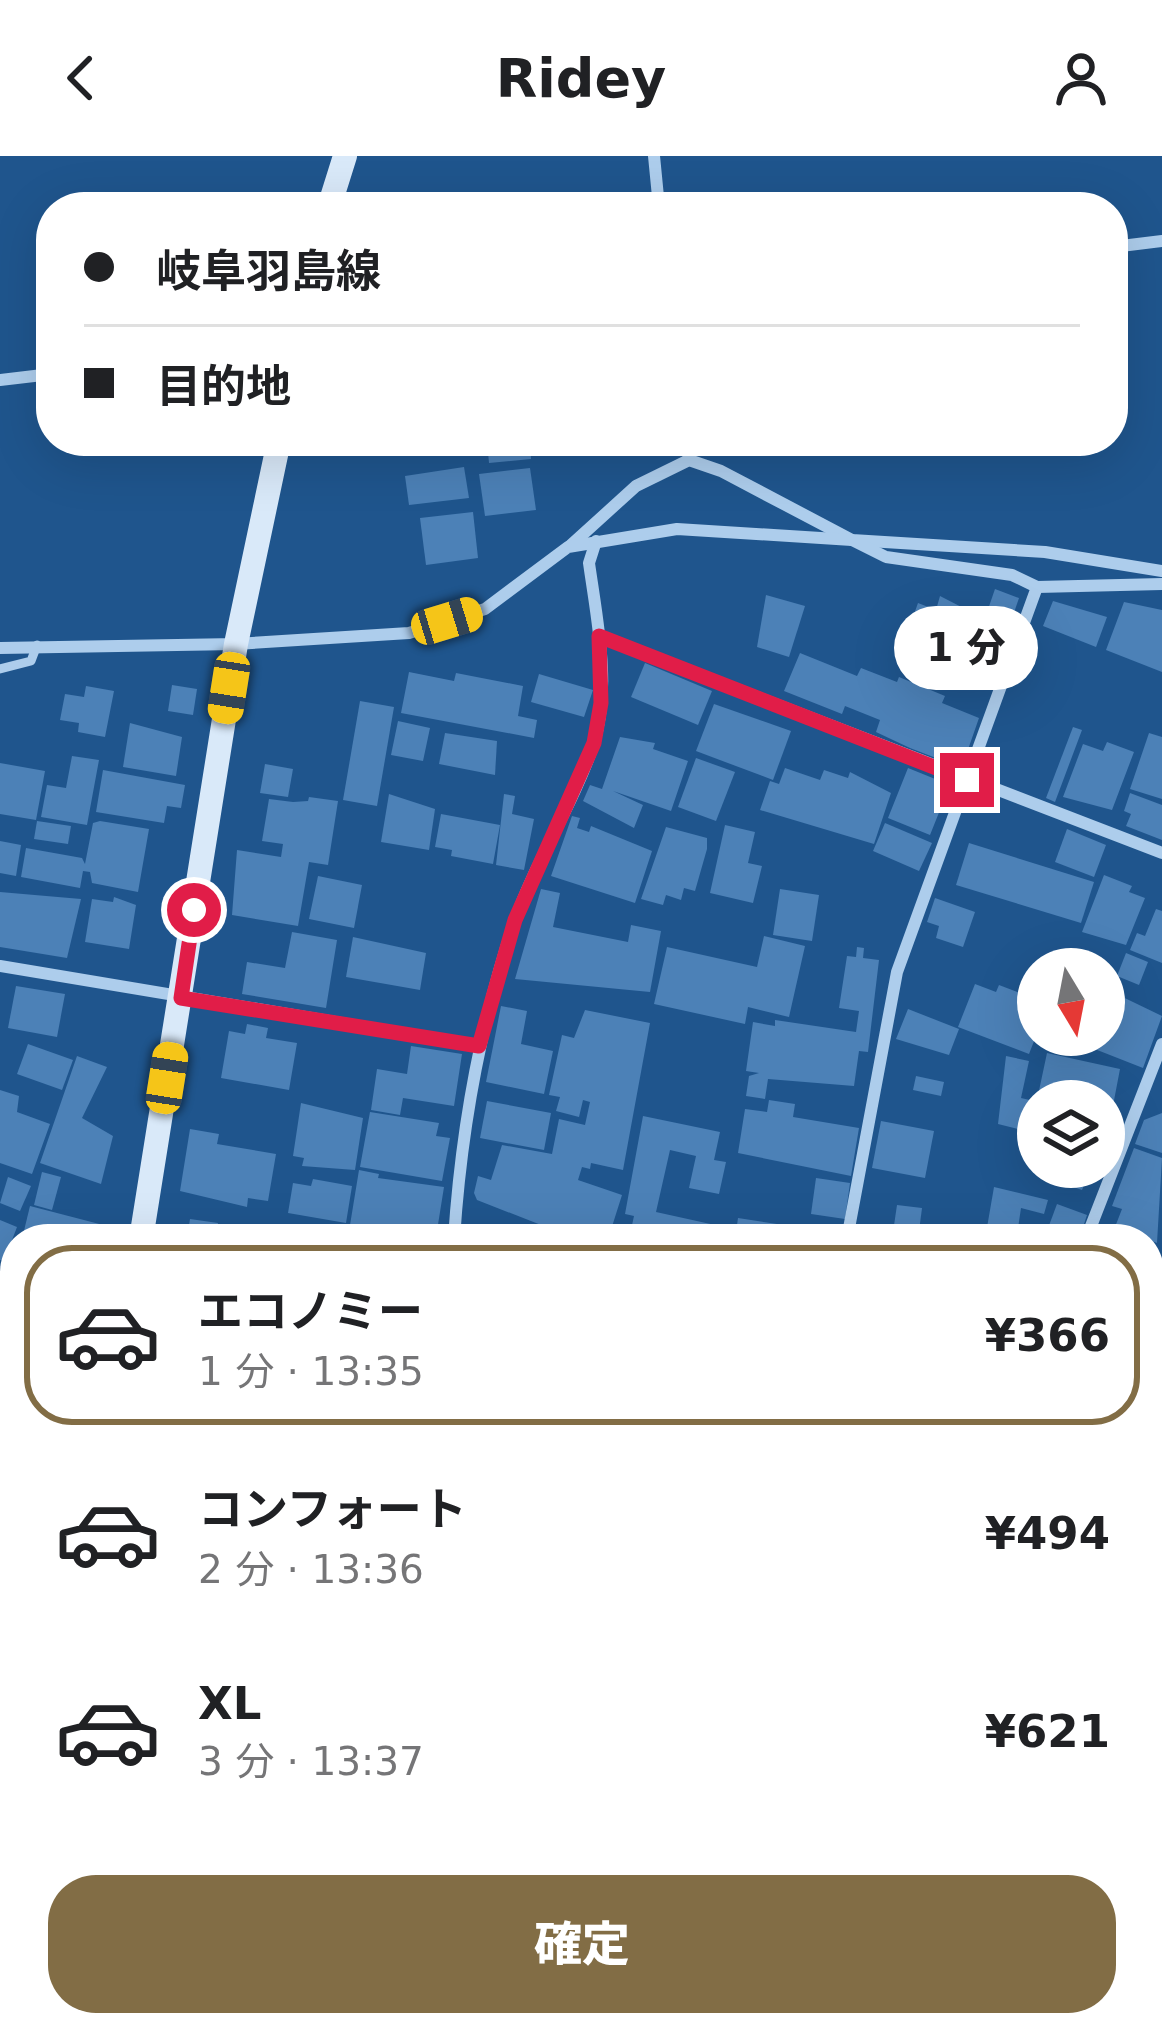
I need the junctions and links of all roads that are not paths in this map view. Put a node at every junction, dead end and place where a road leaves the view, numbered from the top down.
1 (345, 156) edge
2 (654, 156) edge
3 (334, 192) edge
4 (658, 192) edge
5 (1162, 241) edge
6 (1128, 245) edge
7 (36, 376) edge
8 (0, 380) edge
9 (276, 456) edge
10 (689, 456) edge
11 (689, 460) junction
12 (852, 540) junction
13 (596, 541) junction
14 (568, 547) junction
15 (1160, 569) edge
16 (1162, 584) edge
17 (1037, 587) junction
18 (599, 636) junction
19 (236, 644) junction
20 (37, 646) junction
21 (0, 648) edge
22 (0, 669) edge
23 (967, 780) junction
24 (1162, 853) edge
25 (0, 966) edge
26 (181, 998) junction
27 (1162, 1045) edge
28 (479, 1046) junction
29 (143, 1224) edge
30 (455, 1224) edge
31 (851, 1224) edge
32 (1092, 1224) edge

1 - 3 main road
2 - 4 street
5 - 6 street
7 - 8 street
9 - 19 main road
10 - 11 street
11 - 12 street
11 - 14 street
12 - 13 street
12 - 15 street
12 - 17 street
13 - 14 street
13 - 18 street
14 - 19 street
16 - 17 street
17 - 23 street
18 - 23 street
18 - 28 street
19 - 20 street
19 - 26 main road
20 - 21 street
20 - 22 lane
23 - 24 street
23 - 31 street
25 - 26 street
26 - 28 street
26 - 29 main road
27 - 32 street
28 - 30 street

